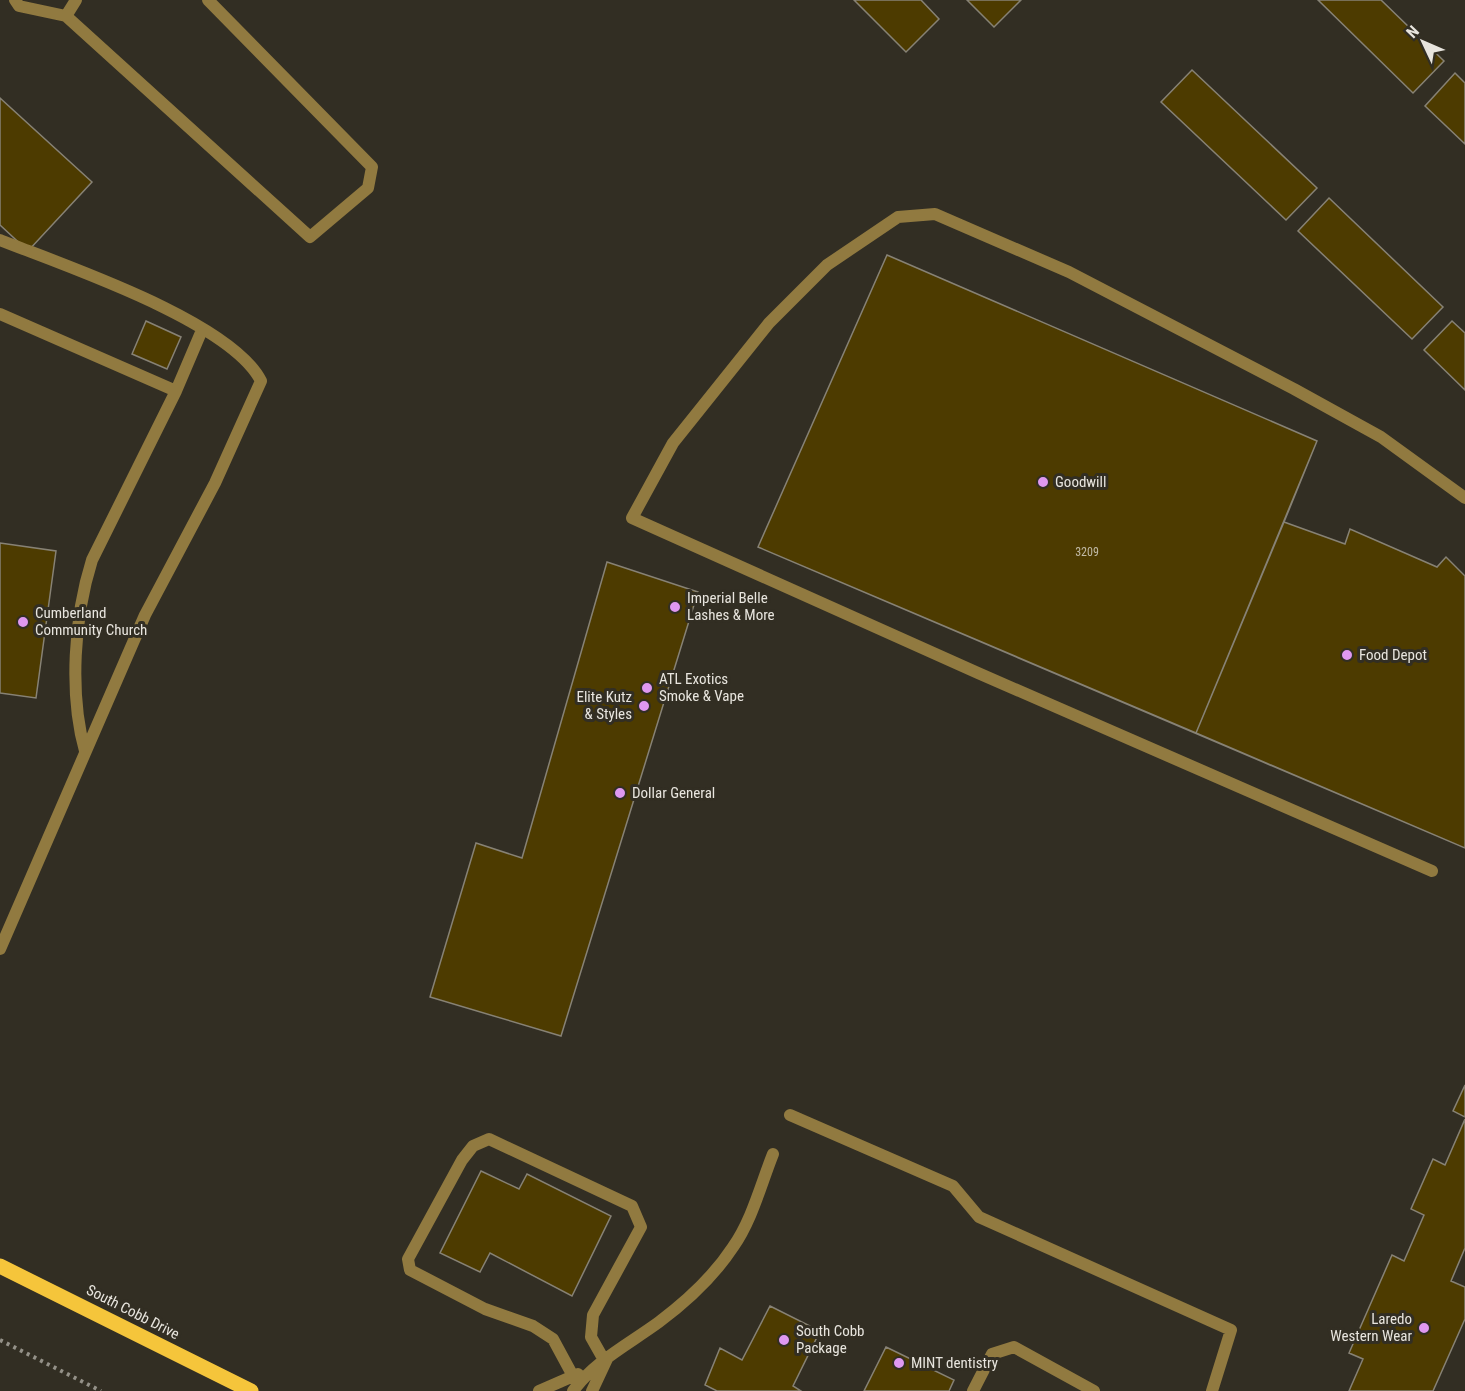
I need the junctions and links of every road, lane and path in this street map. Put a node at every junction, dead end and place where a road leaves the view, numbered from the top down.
1 (15, 0) edge
2 (76, 0) edge
3 (208, 0) edge
4 (66, 16) junction
5 (0, 240) edge
6 (0, 314) edge
7 (202, 330) junction
8 (176, 392) junction
9 (1465, 498) edge
10 (86, 751) junction
11 (1432, 871) dead end
12 (0, 950) edge
13 (790, 1115) dead end
14 (773, 1154) dead end
15 (0, 1266) edge
16 (0, 1340) edge
17 (602, 1362) junction
18 (573, 1376) junction
19 (101, 1391) edge
20 (250, 1391) edge
21 (540, 1391) edge
22 (573, 1391) edge
23 (592, 1391) edge
24 (973, 1391) edge
25 (1094, 1391) edge
26 (1212, 1391) edge

1 - 4 lane
2 - 4 lane
3 - 4 lane
5 - 7 lane
6 - 8 lane
7 - 8 lane
7 - 10 lane
8 - 10 lane
9 - 11 lane
10 - 12 lane
13 - 26 lane
14 - 17 lane
15 - 20 main road, South Cobb Drive
16 - 19 path
17 - 18 lane
17 - 18 lane
17 - 22 lane
17 - 23 lane
18 - 21 lane
24 - 25 lane

